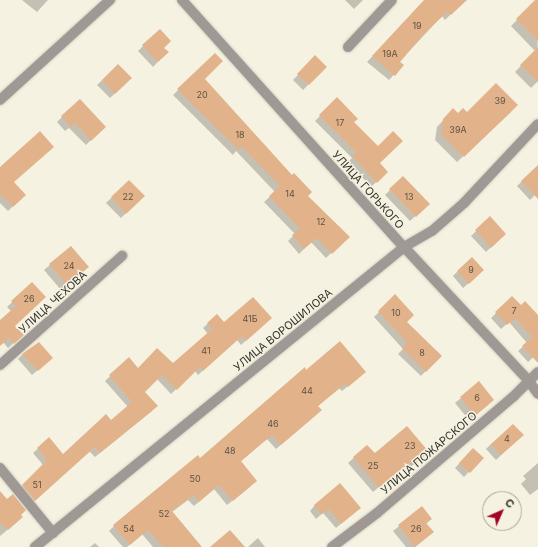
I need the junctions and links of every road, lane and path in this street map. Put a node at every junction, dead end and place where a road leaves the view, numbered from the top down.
1 (110, 0) edge
2 (182, 0) edge
3 (392, 0) edge
4 (348, 47) dead end
5 (0, 100) edge
6 (538, 124) edge
7 (404, 247) junction
8 (122, 256) dead end
9 (0, 365) edge
10 (538, 372) edge
11 (528, 380) junction
12 (538, 394) edge
13 (0, 468) edge
14 (53, 533) junction
15 (35, 547) edge
16 (332, 547) edge

1 - 5 street
2 - 7 street, УЛИЦА ГОРЬКОГО
3 - 4 street
6 - 7 street, УЛИЦА ВОРОШИЛОВА
7 - 11 street, УЛИЦА ГОРЬКОГО
7 - 14 street, УЛИЦА ВОРОШИЛОВА
8 - 9 street, УЛИЦА ЧЕХОВА
10 - 11 street, УЛИЦА ПОЖАРСКОГО
11 - 12 street, УЛИЦА ГОРЬКОГО
11 - 16 street, УЛИЦА ПОЖАРСКОГО
13 - 14 street
14 - 15 street, УЛИЦА ВОРОШИЛОВА

